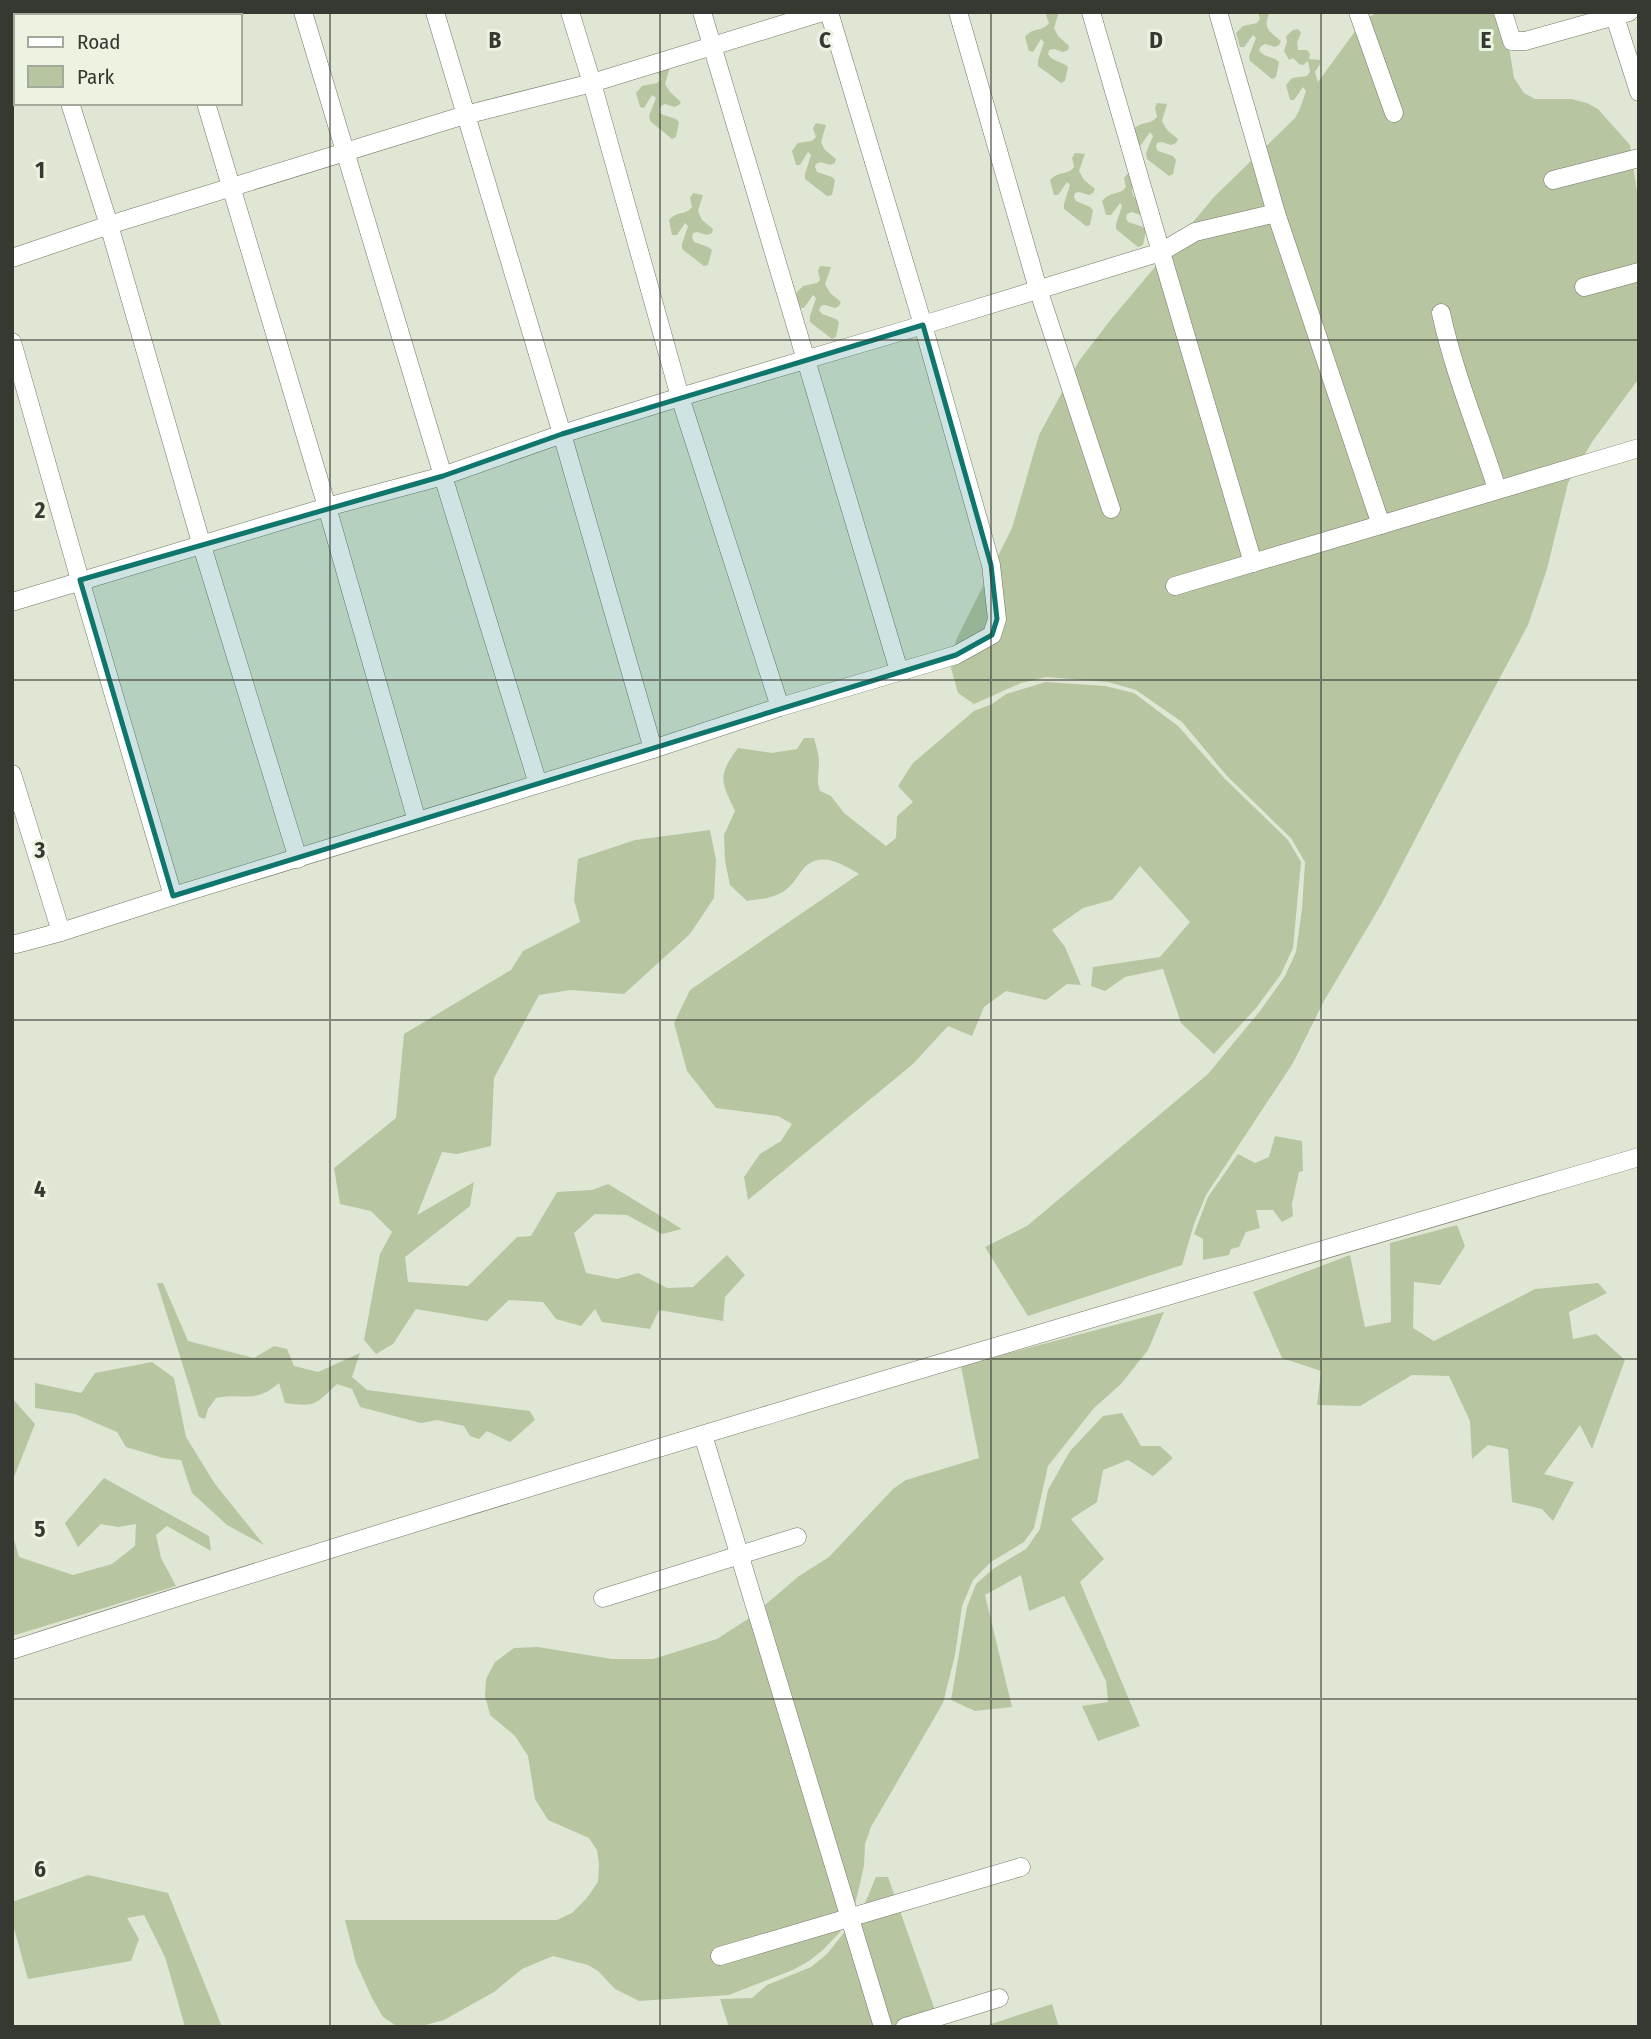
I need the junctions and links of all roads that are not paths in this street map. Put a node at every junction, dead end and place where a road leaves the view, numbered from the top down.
1 (303, 12) edge
2 (435, 12) edge
3 (570, 12) edge
4 (702, 12) edge
5 (822, 12) edge
6 (829, 12) edge
7 (958, 12) edge
8 (1091, 12) edge
9 (1218, 12) edge
10 (1358, 12) edge
11 (1503, 12) edge
12 (1622, 15) edge
13 (712, 46) junction
14 (592, 83) junction
15 (1639, 92) edge
16 (71, 105) edge
17 (207, 105) edge
18 (1394, 113) dead end
19 (465, 115) junction
20 (344, 152) junction
21 (1639, 158) edge
22 (1553, 180) dead end
23 (231, 187) junction
24 (1276, 213) junction
25 (109, 225) junction
26 (1161, 252) junction
27 (12, 258) edge
28 (1639, 272) edge
29 (1584, 287) dead end
30 (1038, 289) junction
31 (1441, 313) dead end
32 (923, 325) junction
33 (12, 342) edge
34 (807, 359) junction
35 (680, 397) junction
36 (562, 434) junction
37 (1639, 448) edge
38 (443, 476) junction
39 (1497, 489) junction
40 (327, 507) junction
41 (1111, 509) dead end
42 (1381, 525) junction
43 (202, 546) junction
44 (1252, 563) junction
45 (80, 580) junction
46 (1175, 586) dead end
47 (12, 602) edge
48 (899, 671) junction
49 (780, 707) junction
50 (653, 749) junction
51 (12, 774) edge
52 (538, 784) junction
53 (417, 821) junction
54 (298, 859) junction
55 (173, 896) junction
56 (61, 932) junction
57 (16, 944) dead end
58 (1639, 1157) edge
59 (703, 1435) junction
60 (797, 1537) dead end
61 (740, 1555) junction
62 (603, 1598) dead end
63 (12, 1650) edge
64 (1021, 1867) dead end
65 (849, 1917) junction
66 (720, 1956) dead end
67 (999, 1998) dead end
68 (883, 2027) edge
69 (905, 2027) edge

1 - 20 street
2 - 19 street
3 - 14 street
4 - 13 street
5 - 13 street
6 - 32 street
7 - 30 street
8 - 26 street
9 - 24 street
10 - 18 street
11 - 12 street
12 - 15 street
13 - 14 street
13 - 34 street
14 - 19 street
14 - 35 street
16 - 25 street
17 - 23 street
19 - 20 street
19 - 36 street
20 - 23 street
20 - 38 street
21 - 22 street
23 - 25 street
23 - 40 street
24 - 26 street
24 - 42 street
25 - 27 street
25 - 43 street
26 - 30 street
26 - 44 street
28 - 29 street
30 - 32 street
30 - 41 street
31 - 39 street
32 - 34 street
32 - 48 street
33 - 45 street
34 - 35 street
34 - 48 street
35 - 36 street
35 - 49 street
36 - 38 street
36 - 50 street
37 - 39 street
38 - 40 street
38 - 52 street
39 - 42 street
40 - 43 street
40 - 53 street
42 - 44 street
43 - 45 street
43 - 54 street
44 - 46 street
45 - 47 street
45 - 55 street
48 - 49 street
49 - 50 street
50 - 52 street
51 - 56 street
52 - 53 street
53 - 54 street
54 - 55 street
55 - 56 street
56 - 57 street
58 - 59 street
59 - 61 street
59 - 63 street
60 - 61 street
61 - 62 street
61 - 65 street
64 - 65 street
65 - 66 street
65 - 68 street
67 - 69 street

